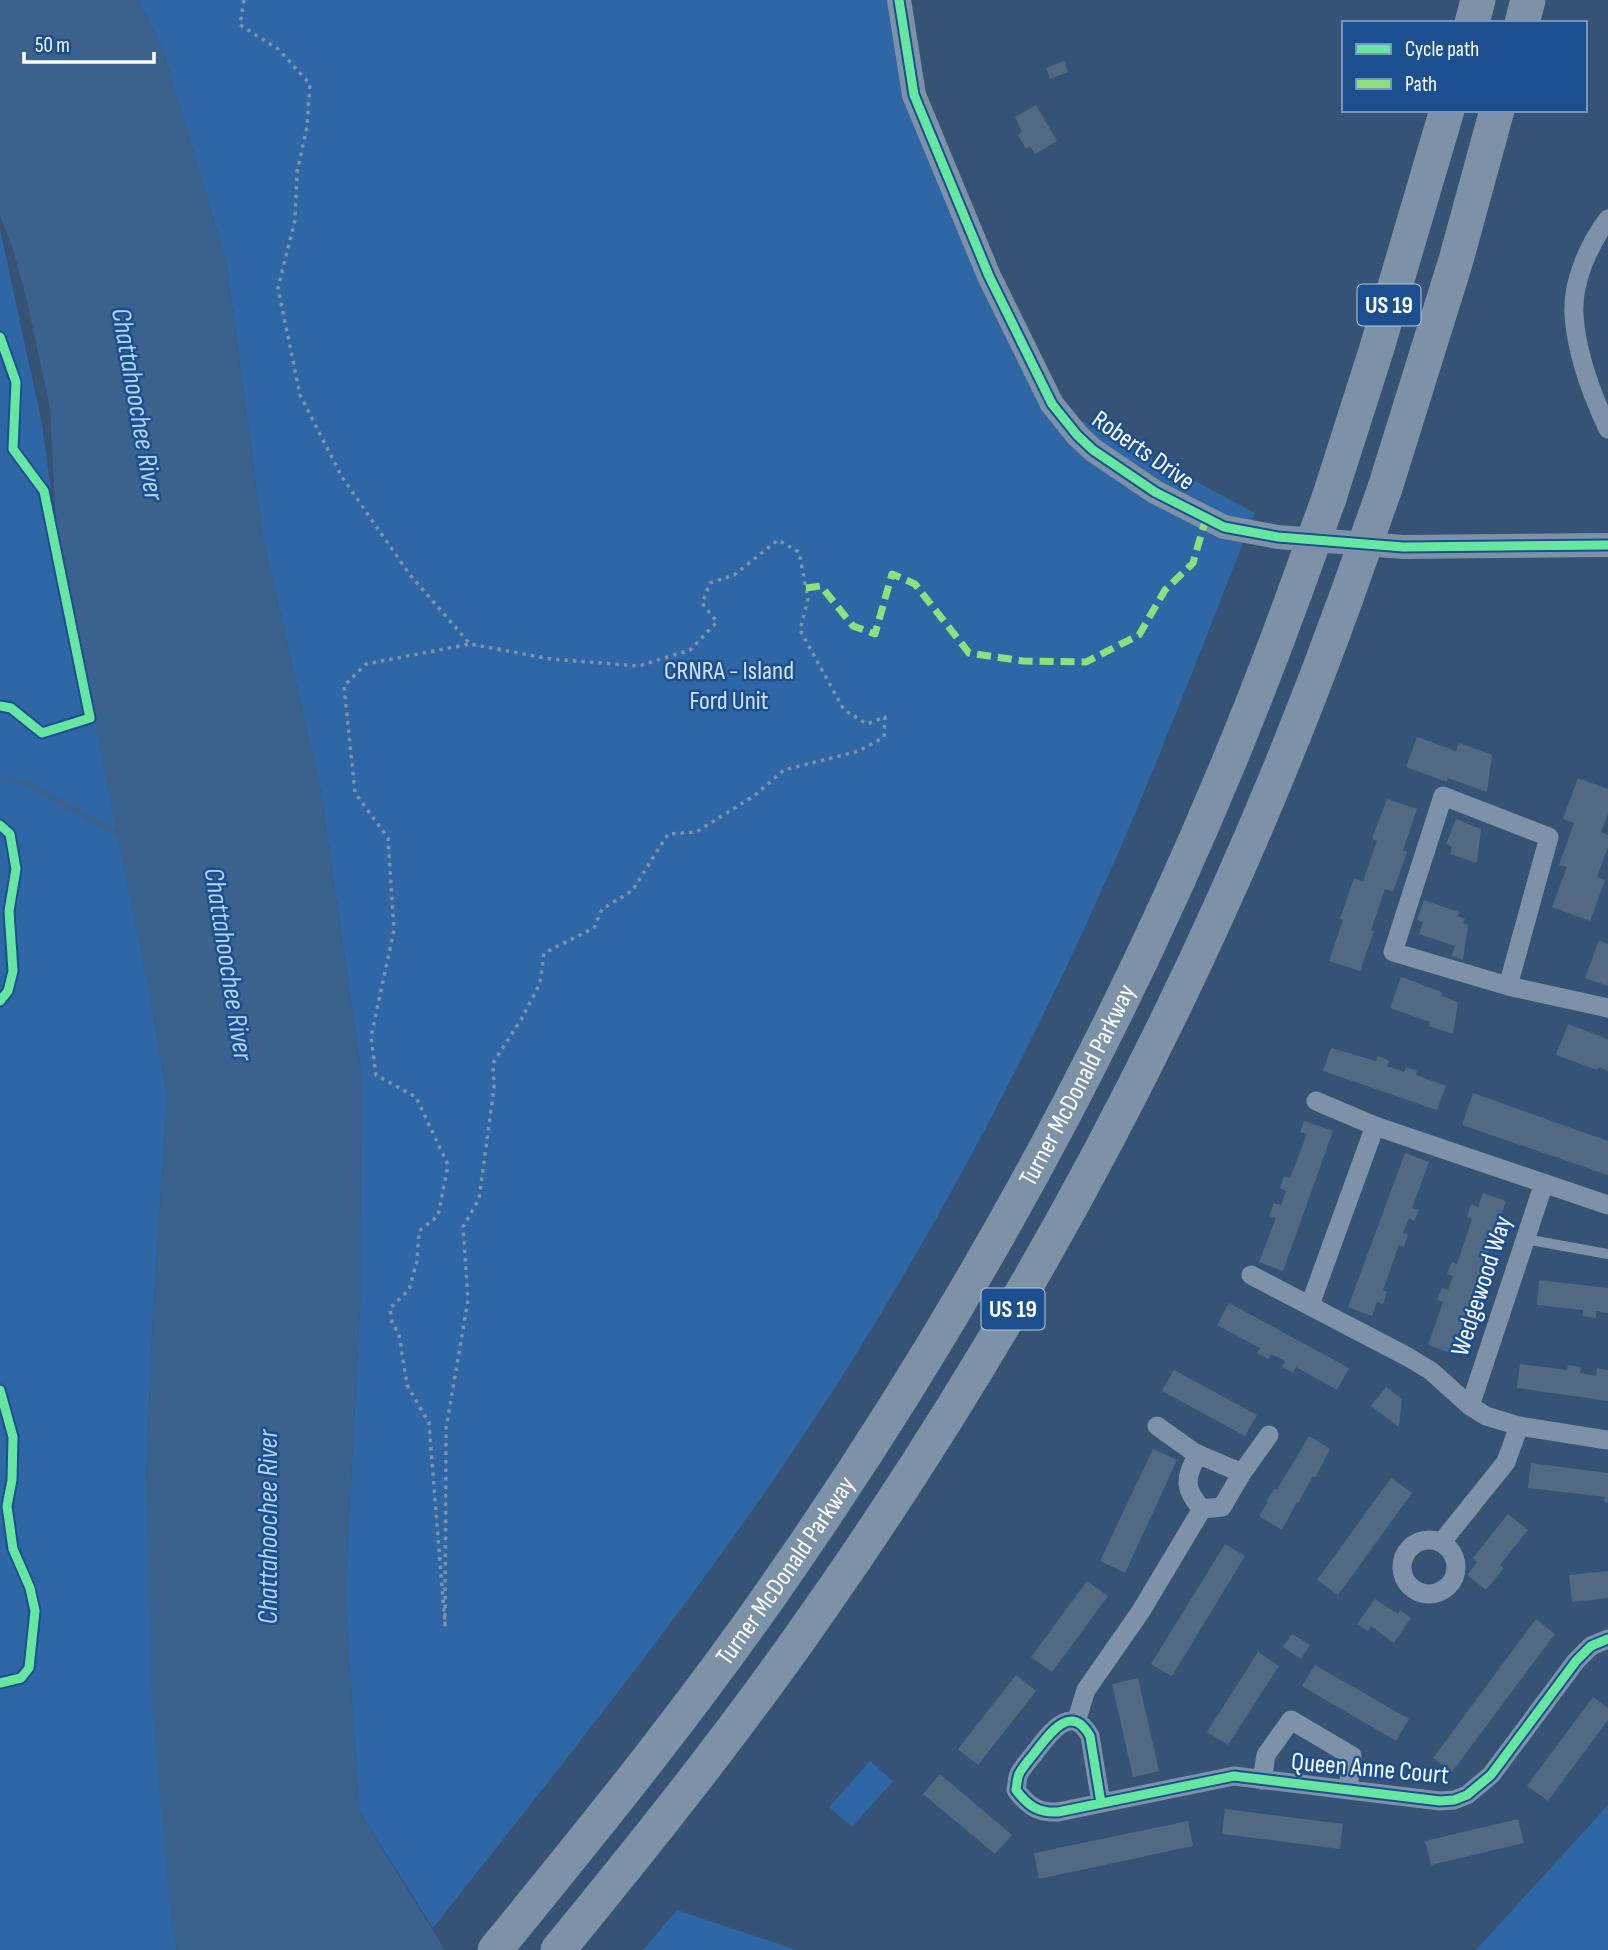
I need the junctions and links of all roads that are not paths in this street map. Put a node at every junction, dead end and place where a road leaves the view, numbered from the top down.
1 (899, 0) edge
2 (1478, 0) edge
3 (1528, 0) edge
4 (1473, 21) edge
5 (1523, 21) edge
6 (1446, 112) edge
7 (1496, 112) edge
8 (1608, 219) edge
9 (1608, 429) edge
10 (1608, 545) edge
11 (1508, 986) junction
12 (1608, 1008) edge
13 (1316, 1101) dead end
14 (1375, 1126) junction
15 (1544, 1182) junction
16 (1608, 1205) edge
17 (1525, 1239) junction
18 (1608, 1254) edge
19 (1251, 1275) dead end
20 (1310, 1305) junction
21 (1470, 1406) junction
22 (1157, 1426) dead end
23 (1519, 1426) junction
24 (1269, 1435) dead end
25 (1608, 1440) edge
26 (1198, 1454) junction
27 (1242, 1473) junction
28 (1202, 1509) junction
29 (1441, 1543) dead end
30 (1608, 1639) edge
31 (1076, 1722) junction
32 (1262, 1780) junction
33 (1348, 1790) junction
34 (1101, 1803) junction
35 (495, 1950) edge
36 (558, 1950) edge

1 - 10 street, Roberts Drive
2 - 4 highway
3 - 5 highway
6 - 35 highway, Turner McDonald Parkway / US 19, bridge
7 - 36 highway, Turner McDonald Parkway / US 19, bridge
8 - 9 street
11 - 11 street
11 - 12 street
13 - 14 street
14 - 15 street
14 - 20 street
15 - 16 street
15 - 17 street, Wedgewood Way
17 - 18 lane
17 - 21 street, Wedgewood Way
19 - 20 street, Wedgewood Way
20 - 21 street, Wedgewood Way
21 - 23 street, Wedgewood Way
22 - 26 street
23 - 25 street, Wedgewood Way
23 - 29 street
24 - 27 street
26 - 27 street
26 - 28 street
27 - 28 street
28 - 31 street
30 - 33 street, Queen Anne Court
31 - 34 street
31 - 34 street, Queen Anne Court
32 - 33 street, Queen Anne Court
32 - 33 street, Queen Anne Court
32 - 34 street, Queen Anne Court

